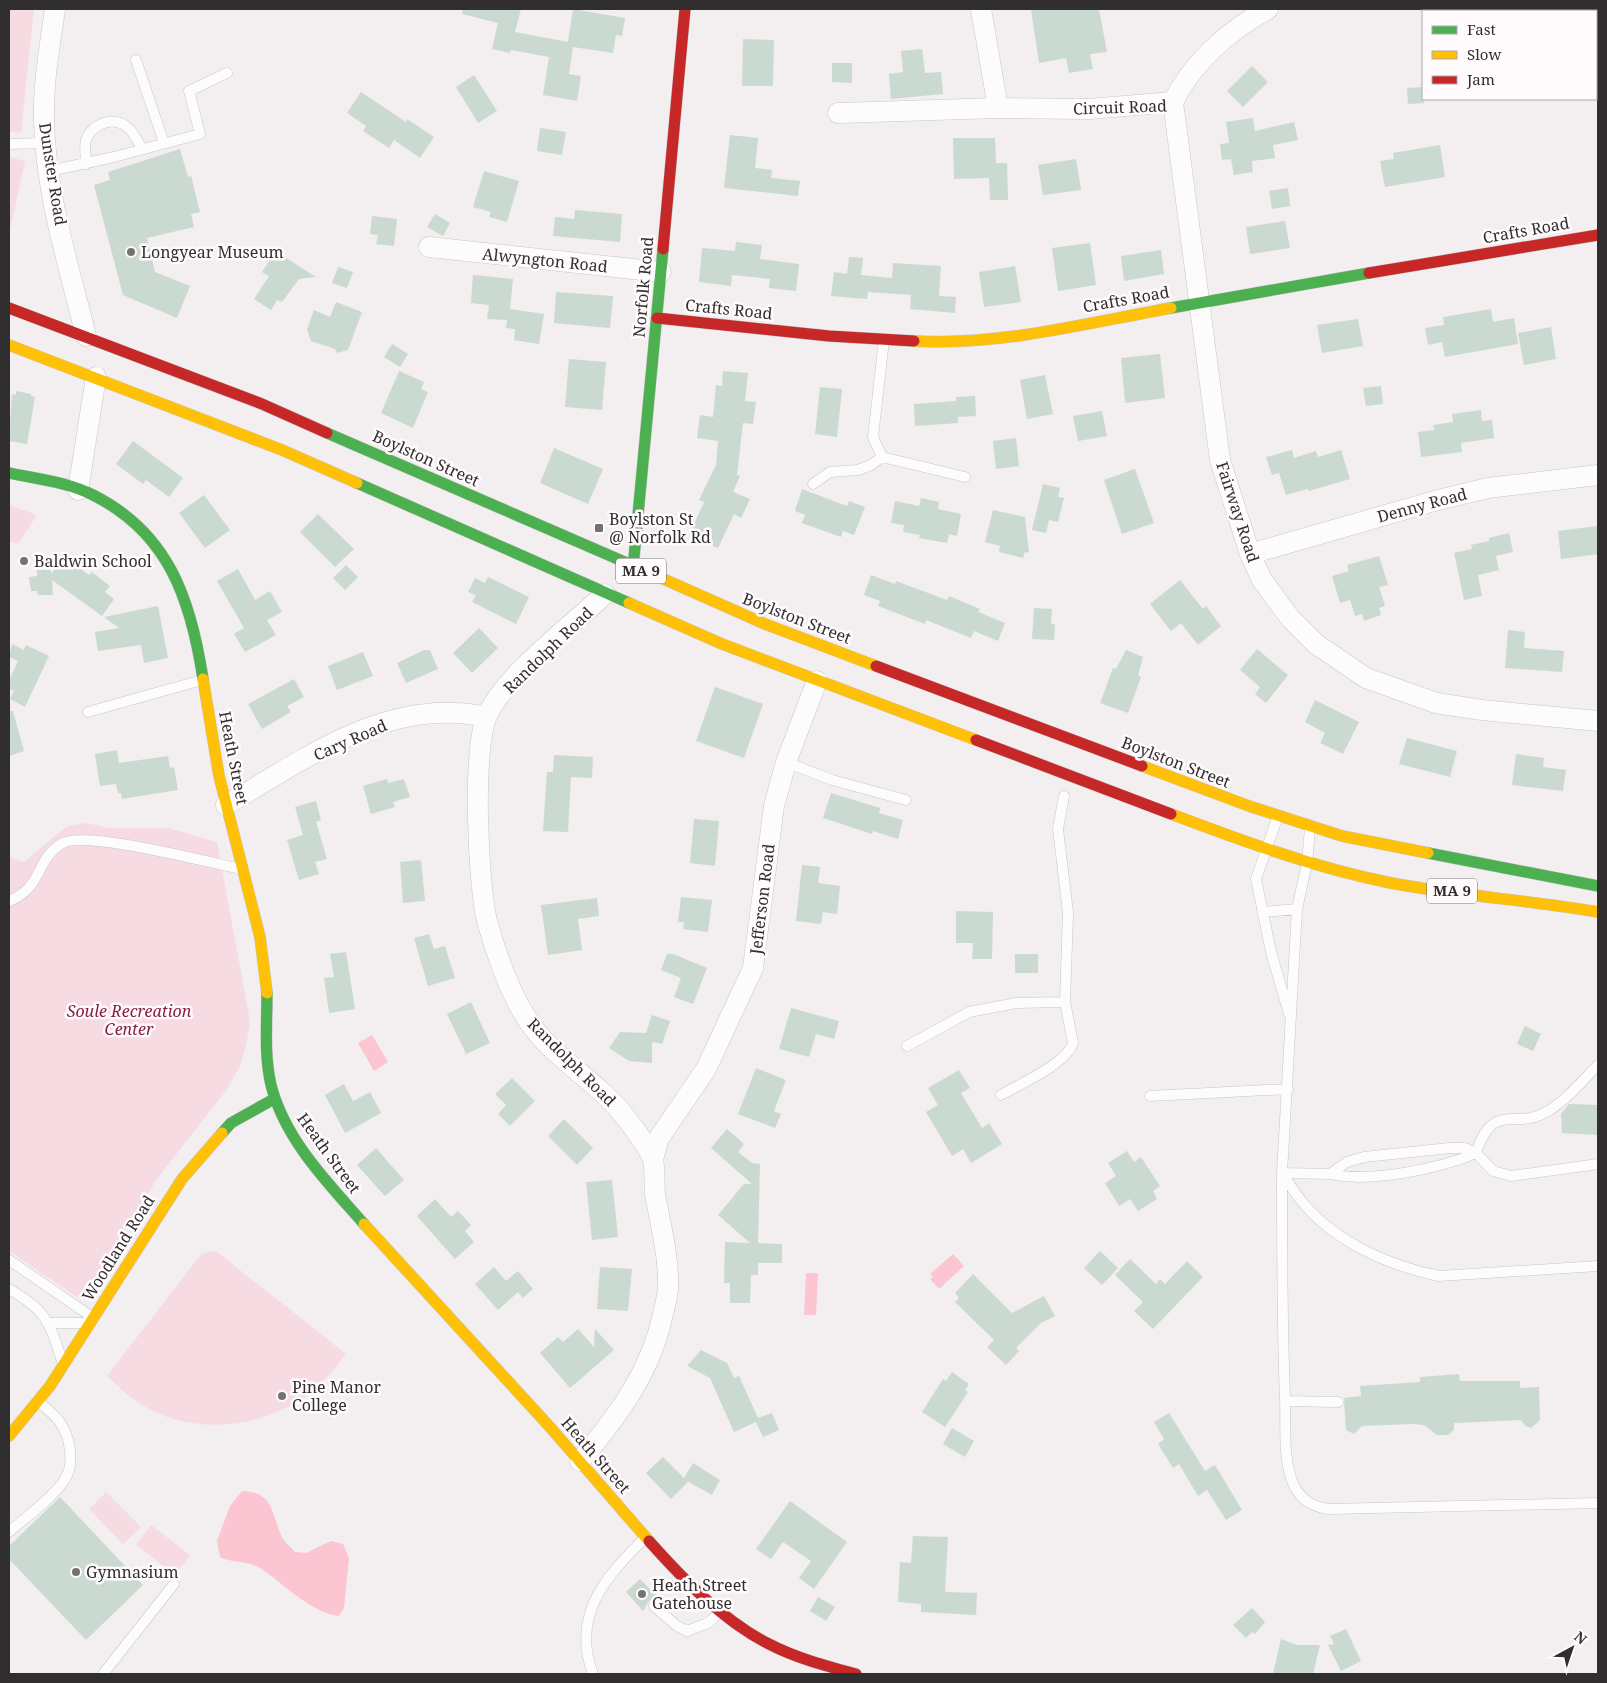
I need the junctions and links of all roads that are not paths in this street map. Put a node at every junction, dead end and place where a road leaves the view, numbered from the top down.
1 (55, 9) edge
2 (685, 9) edge
3 (981, 9) edge
4 (1268, 9) edge
5 (136, 60) dead end
6 (228, 73) dead end
7 (1173, 102) junction
8 (998, 108) junction
9 (838, 113) dead end
10 (46, 143) junction
11 (164, 143) junction
12 (9, 144) edge
13 (142, 149) junction
14 (86, 164) junction
15 (49, 171) junction
16 (1598, 234) edge
17 (429, 247) dead end
18 (661, 272) junction
19 (1198, 302) junction
20 (9, 308) edge
21 (657, 318) junction
22 (86, 336) junction
23 (884, 339) junction
24 (9, 345) edge
25 (96, 377) junction
26 (882, 457) junction
27 (9, 473) edge
28 (1598, 475) edge
29 (965, 477) dead end
30 (813, 484) dead end
31 (78, 490) junction
32 (1250, 554) junction
33 (634, 568) junction
34 (605, 594) junction
35 (203, 680) junction
36 (818, 681) junction
37 (88, 712) dead end
38 (486, 717) junction
39 (1598, 721) edge
40 (786, 762) junction
41 (1064, 796) dead end
42 (906, 800) dead end
43 (226, 805) junction
44 (1278, 816) junction
45 (1310, 828) junction
46 (1266, 850) junction
47 (1307, 863) junction
48 (244, 870) junction
49 (1598, 886) edge
50 (9, 901) edge
51 (1297, 910) junction
52 (1263, 912) junction
53 (1598, 912) edge
54 (1065, 1002) junction
55 (1291, 1022) junction
56 (907, 1046) dead end
57 (1598, 1066) edge
58 (1288, 1088) junction
59 (1001, 1095) dead end
60 (1150, 1096) dead end
61 (274, 1099) junction
62 (1476, 1153) junction
63 (653, 1159) junction
64 (1598, 1164) edge
65 (1282, 1172) junction
66 (1330, 1174) junction
67 (9, 1260) edge
68 (1598, 1266) edge
69 (9, 1289) edge
70 (92, 1320) junction
71 (50, 1322) junction
72 (63, 1365) junction
73 (1285, 1401) junction
74 (38, 1402) junction
75 (1338, 1402) dead end
76 (9, 1436) edge
77 (580, 1461) junction
78 (1598, 1503) edge
79 (9, 1532) edge
80 (646, 1536) junction
81 (174, 1584) dead end
82 (654, 1606) dead end
83 (721, 1611) junction
84 (103, 1674) edge
85 (593, 1674) edge
86 (856, 1674) edge

1 - 10 street, Dunster Road
2 - 18 main road, Norfolk Road
3 - 8 street
4 - 7 street
5 - 11 lane
6 - 11 lane
7 - 8 street, Circuit Road
7 - 19 street, Circuit Road
8 - 9 street, Circuit Road
10 - 12 lane
10 - 15 street, Dunster Road
11 - 13 lane
13 - 14 lane
13 - 14 lane
14 - 15 lane
15 - 22 street, Dunster Road
16 - 19 main road, Crafts Road
17 - 18 street, Alwyngton Road
18 - 21 main road, Norfolk Road
19 - 23 main road, Crafts Road
19 - 32 street, Fairway Road
20 - 22 main road, Boylston Street / MA 9
21 - 23 main road, Crafts Road
21 - 33 main road, Norfolk Road
22 - 33 main road, Boylston Street / MA 9
23 - 26 lane
24 - 25 main road, MA 9
25 - 31 street
25 - 34 main road, MA 9
26 - 29 lane
26 - 30 lane
27 - 31 main road, Heath Street
28 - 32 street, Denny Road
31 - 35 main road, Heath Street
32 - 39 street, Fairway Road
33 - 44 main road, Boylston Street / MA 9
34 - 36 main road, MA 9
34 - 38 street, Randolph Road
35 - 37 lane
35 - 43 main road, Heath Street
36 - 40 street, Jefferson Road
36 - 46 main road, MA 9
38 - 43 street, Cary Road
38 - 63 street, Randolph Road
40 - 42 lane
40 - 63 street, Jefferson Road
41 - 54 lane
43 - 48 main road, Heath Street
44 - 45 main road, Boylston Street / MA 9
44 - 46 lane
45 - 47 lane
45 - 49 main road, Boylston Street / MA 9
46 - 47 main road, MA 9
46 - 52 lane
47 - 51 lane
47 - 53 main road, MA 9
48 - 50 lane
48 - 61 main road, Heath Street
51 - 52 lane
51 - 55 lane
52 - 55 lane
54 - 56 lane
54 - 59 lane
55 - 58 lane
57 - 62 lane
58 - 60 lane
58 - 65 lane
61 - 70 main road, Woodland Road
61 - 77 main road, Heath Street
62 - 64 lane
62 - 66 lane
62 - 66 lane
63 - 77 street
65 - 66 lane
65 - 68 lane
65 - 73 lane
67 - 70 lane
69 - 71 lane
70 - 71 lane
70 - 72 main road, Woodland Road
71 - 72 lane
72 - 74 main road, Woodland Road
73 - 75 lane
73 - 78 lane
74 - 76 main road, Woodland Road
74 - 79 lane
77 - 80 main road, Heath Street
80 - 83 main road, Heath Street
80 - 85 lane
81 - 84 lane
82 - 83 lane
83 - 86 main road, Heath Street

